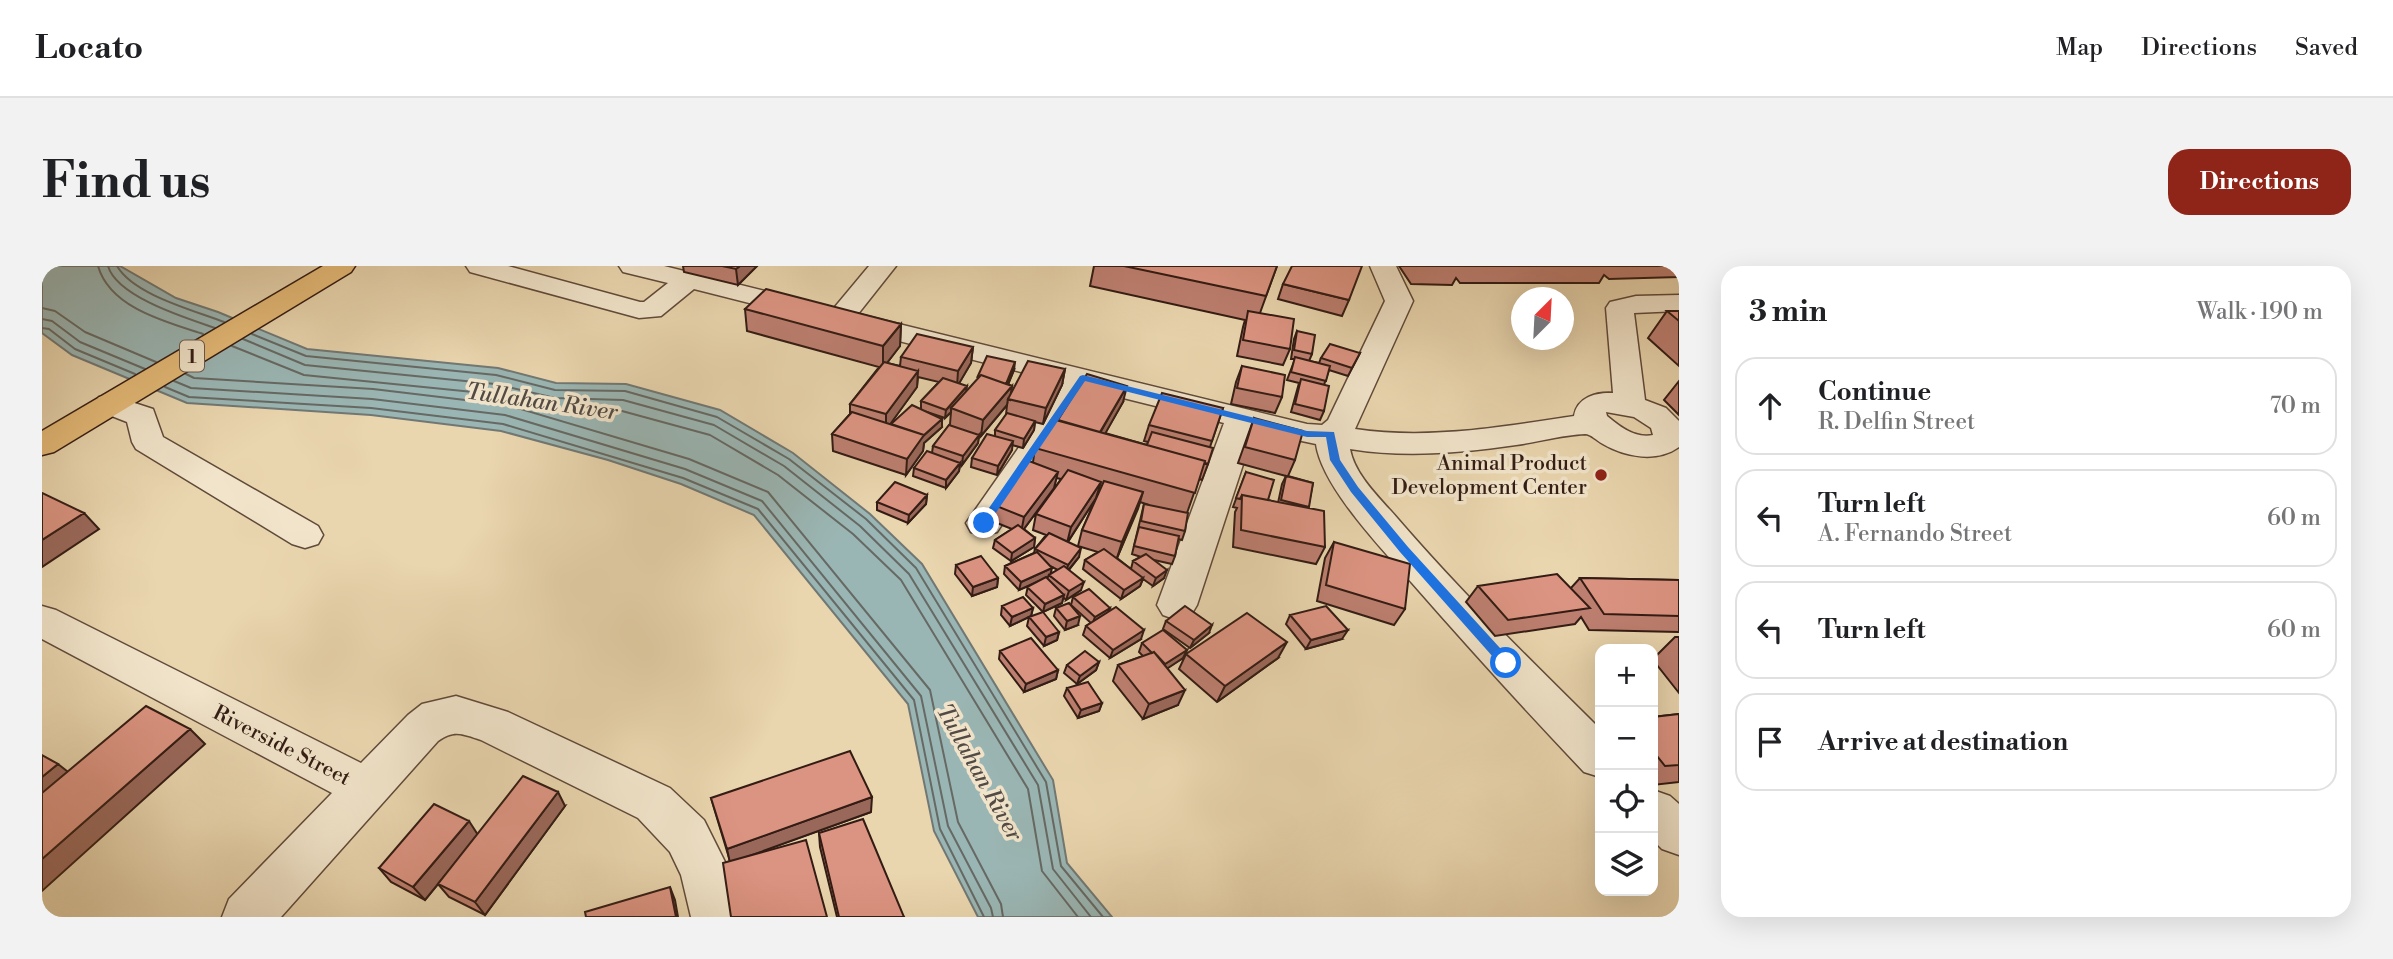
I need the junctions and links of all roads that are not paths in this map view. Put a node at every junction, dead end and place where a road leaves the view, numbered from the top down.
1 (342, 266) edge
2 (479, 266) edge
3 (632, 266) edge
4 (883, 266) edge
5 (1383, 266) edge
6 (689, 280) junction
7 (1679, 303) edge
8 (840, 318) junction
9 (1083, 378) junction
10 (114, 402) junction
11 (1630, 405) junction
12 (1242, 418) junction
13 (1594, 423) junction
14 (1331, 435) junction
15 (42, 445) edge
16 (984, 523) dead end
17 (305, 535) dead end
18 (1177, 605) dead end
19 (42, 621) edge
20 (1595, 753) edge
21 (365, 788) junction
22 (1658, 815) edge
23 (1679, 833) edge
24 (247, 917) edge
25 (716, 917) edge

1 - 10 highway, 1
2 - 6 street
3 - 6 street
4 - 8 street
5 - 14 street
6 - 8 street
7 - 11 street
8 - 9 street
9 - 12 street
9 - 16 street
10 - 15 highway, 1
10 - 17 street
11 - 13 street
11 - 13 street
12 - 14 street
12 - 18 street
13 - 14 street
14 - 20 street
19 - 21 street, Riverside Street
21 - 24 street
21 - 25 street, Riverside Street
22 - 23 street

